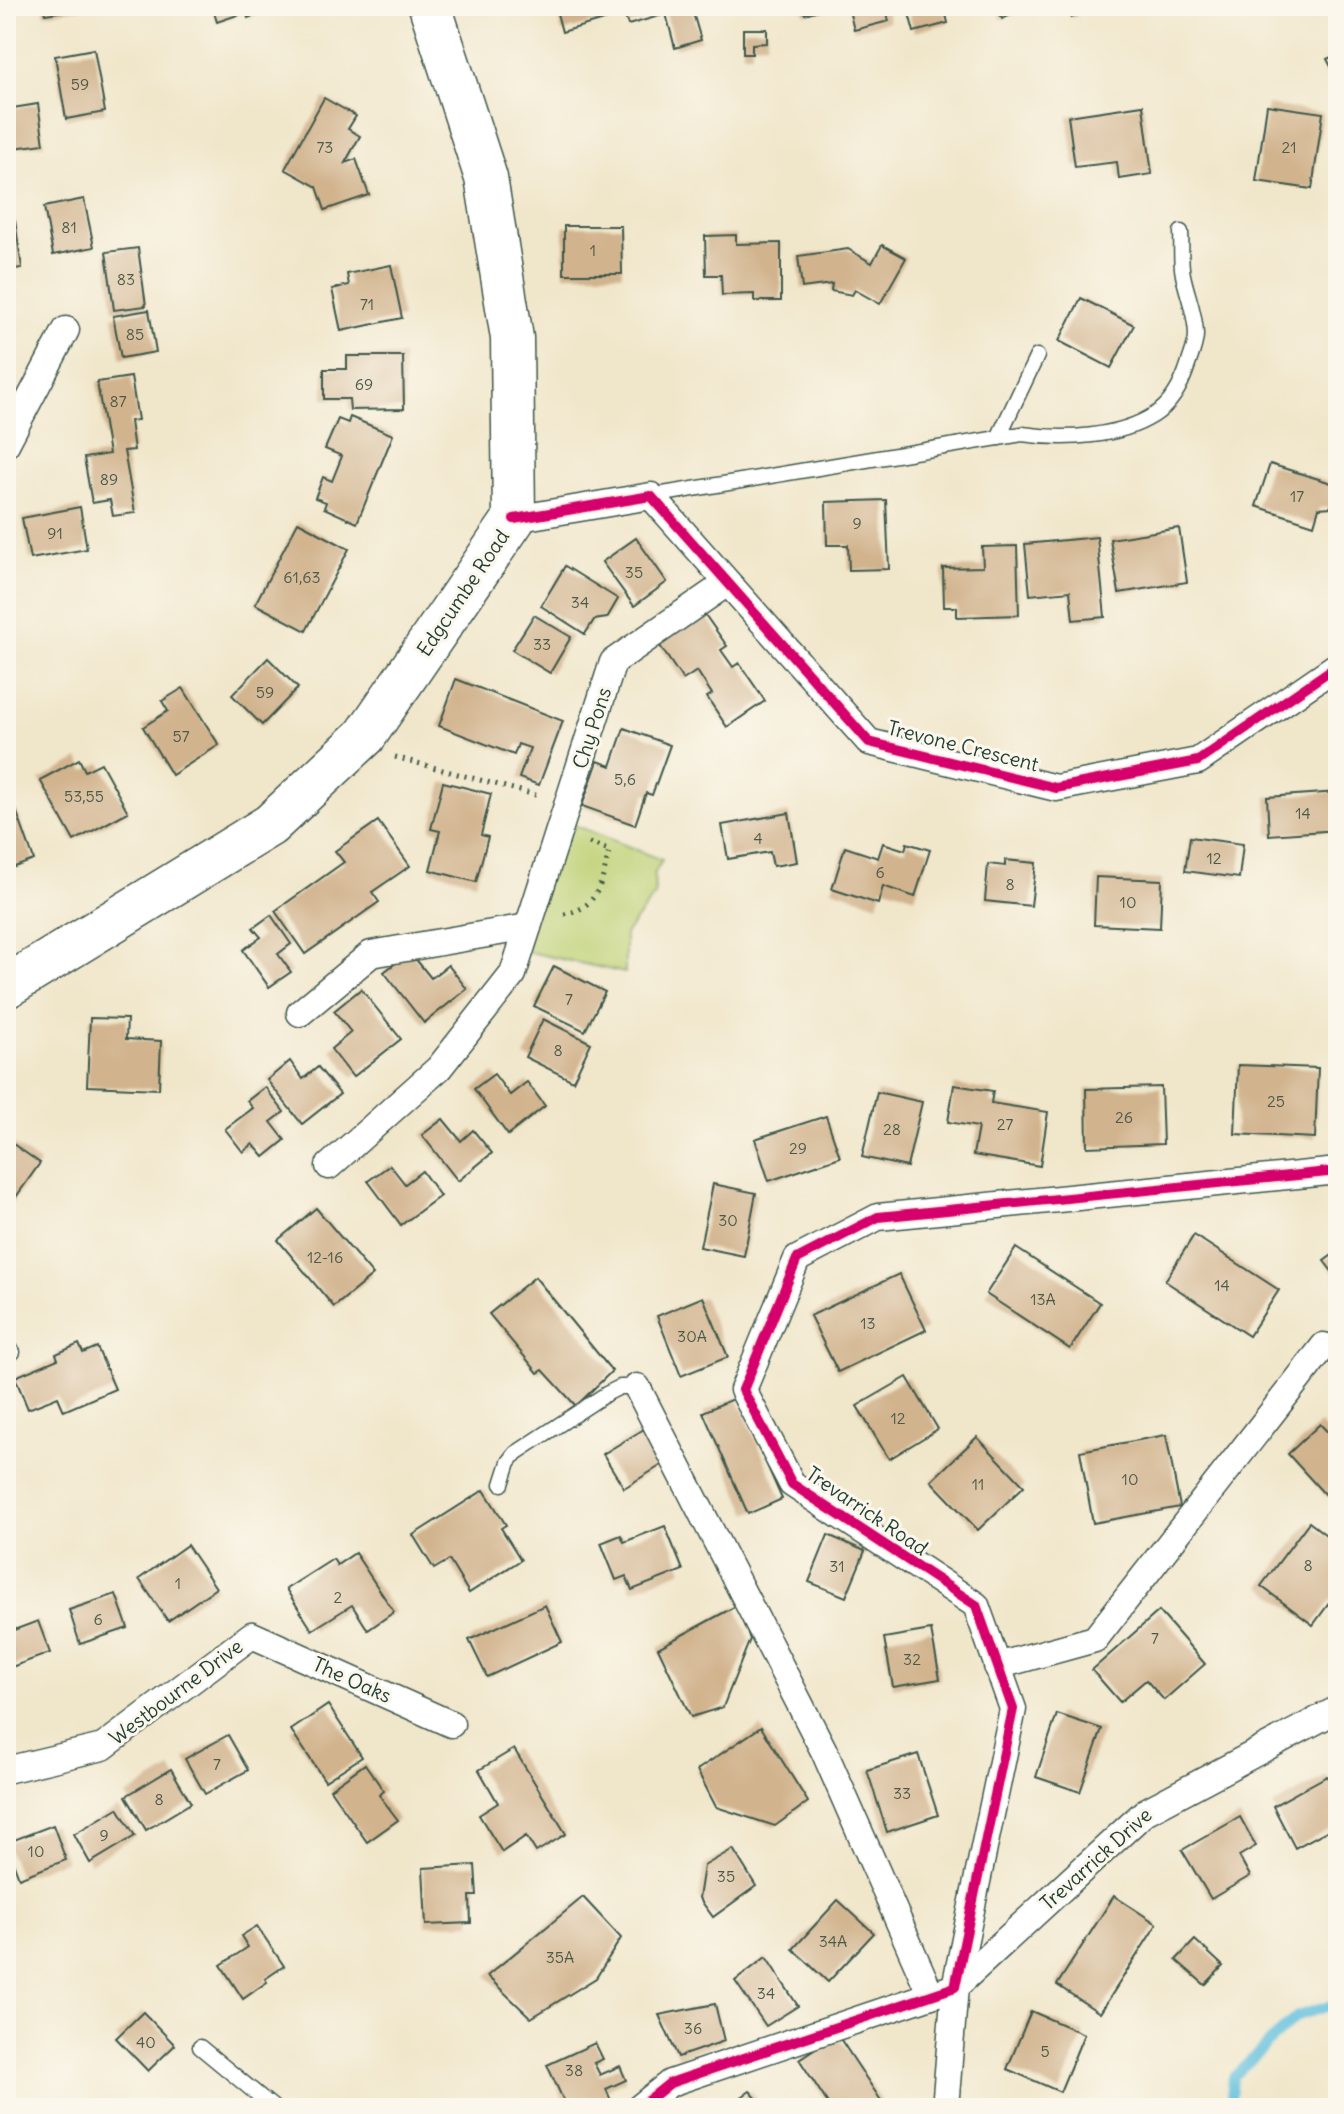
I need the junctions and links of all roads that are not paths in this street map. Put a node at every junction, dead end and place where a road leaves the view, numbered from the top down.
1 (430, 6) edge
2 (1181, 232) dead end
3 (66, 330) dead end
4 (1037, 356) dead end
5 (998, 438) junction
6 (6, 444) edge
7 (651, 496) junction
8 (514, 519) junction
9 (727, 583) junction
10 (1338, 665) edge
11 (530, 920) junction
12 (6, 987) edge
13 (300, 1013) dead end
14 (329, 1166) dead end
15 (1338, 1171) edge
16 (1324, 1346) dead end
17 (637, 1387) joint
18 (502, 1484) dead end
19 (252, 1635) joint
20 (997, 1666) junction
21 (1338, 1709) edge
22 (451, 1724) dead end
23 (6, 1770) edge
24 (943, 1991) junction
25 (200, 2047) dead end
26 (274, 2108) edge
27 (639, 2108) edge
28 (945, 2108) edge

1 - 8 main road, Edgcumbe Road
2 - 5 lane
3 - 6 street
4 - 5 lane
5 - 7 lane
7 - 8 street
7 - 9 street, Trevone Crescent
8 - 12 main road, Edgcumbe Road
9 - 10 street, Trevone Crescent
9 - 11 street, Chy Pons
11 - 13 street
11 - 14 street, Chy Pons
15 - 20 street, Trevarrick Road
16 - 20 street
17 - 18 lane
17 - 24 street
19 - 22 street, The Oaks
19 - 23 street, Westbourne Drive
20 - 24 street, Trevarrick Road
21 - 24 street, Trevarrick Drive
24 - 27 street
24 - 28 street, Trevarrick Road
25 - 26 lane

